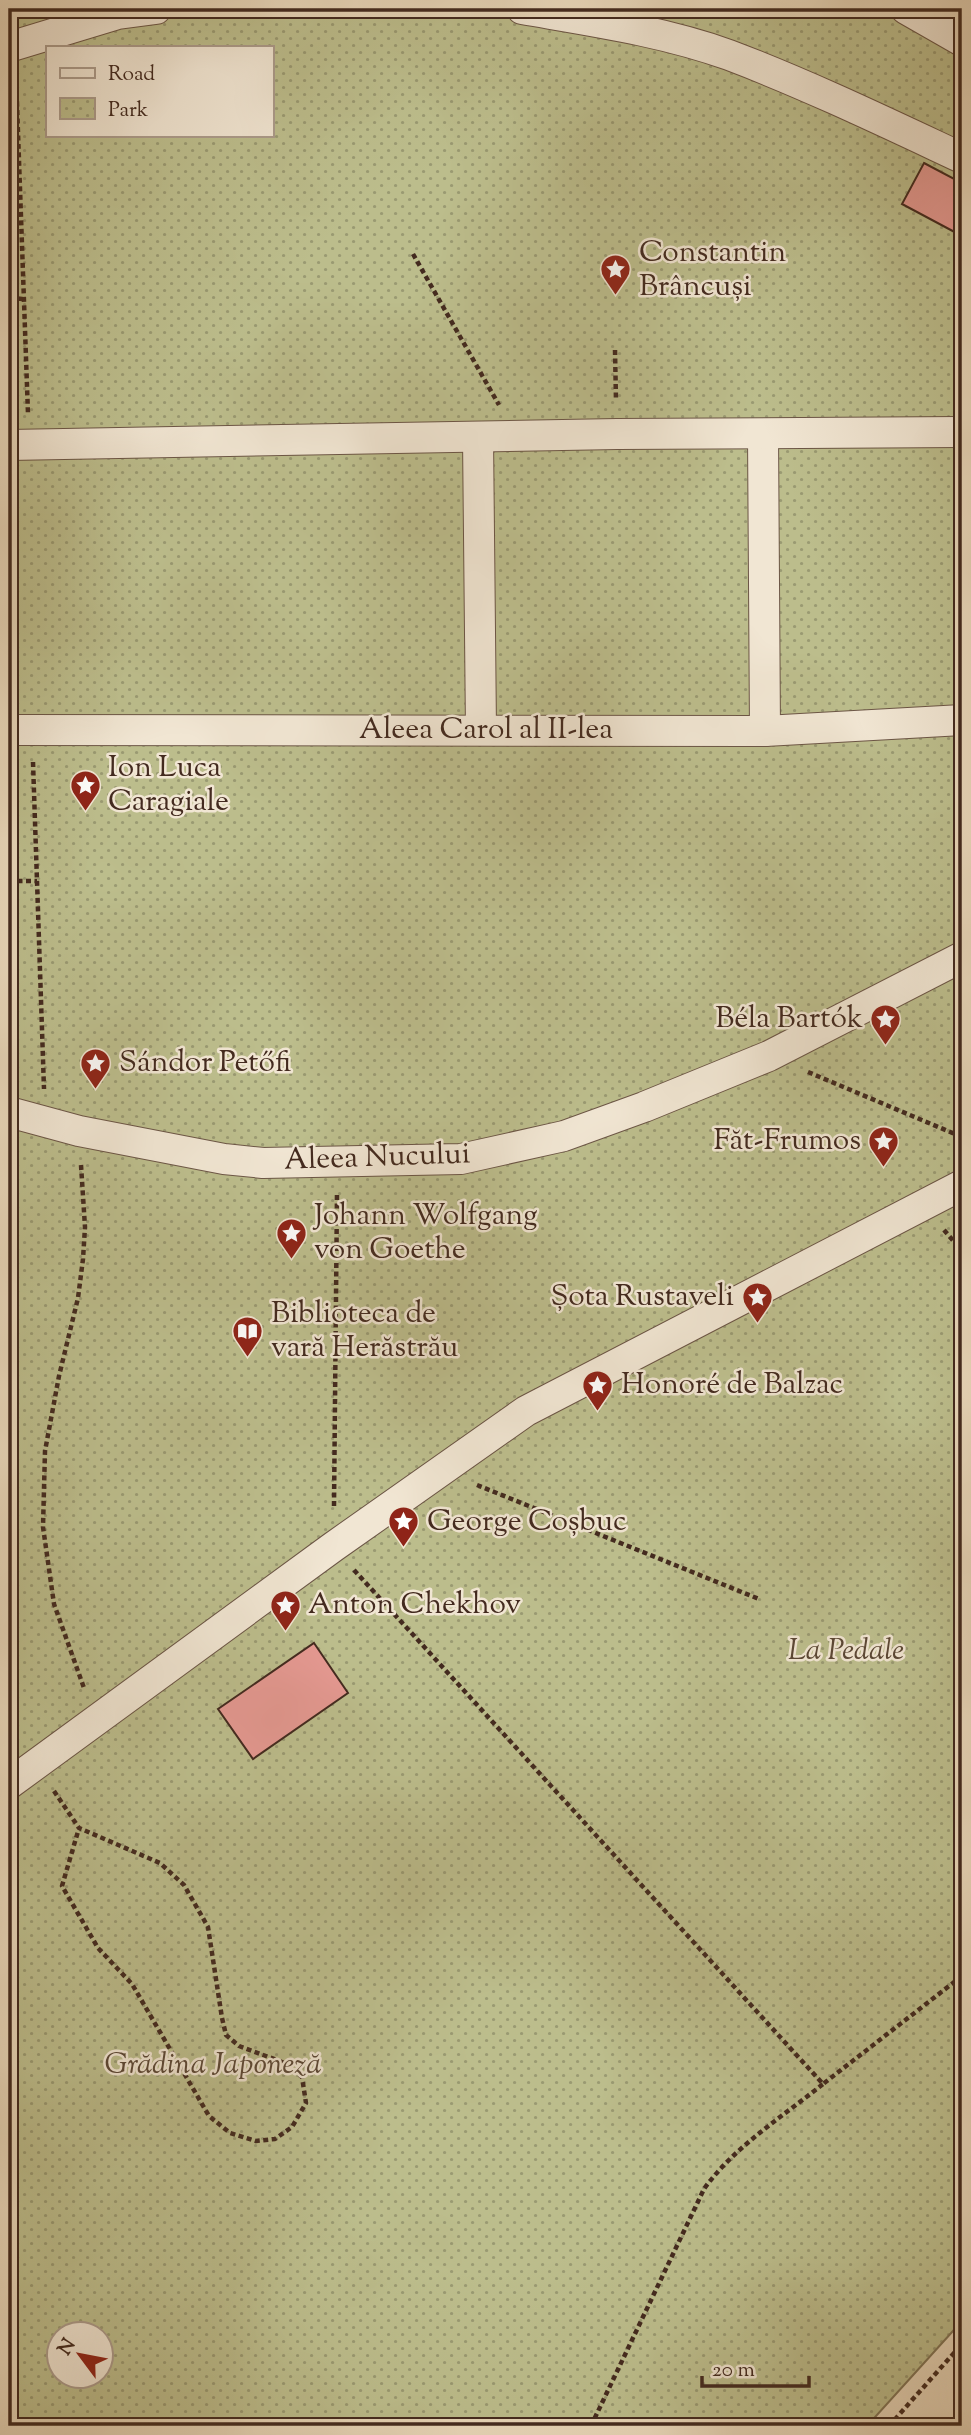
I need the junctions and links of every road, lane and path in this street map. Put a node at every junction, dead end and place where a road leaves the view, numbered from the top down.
1 (156, 9) edge
2 (522, 9) edge
3 (906, 9) edge
4 (962, 41) edge
5 (12, 45) edge
6 (962, 158) edge
7 (413, 254) dead end
8 (9, 298) edge
9 (24, 299) junction
10 (615, 350) dead end
11 (962, 432) edge
12 (617, 434) junction
13 (763, 434) junction
14 (516, 436) junction
15 (478, 437) junction
16 (19, 445) edge
17 (962, 720) edge
18 (20, 729) edge
19 (481, 730) junction
20 (765, 731) junction
21 (9, 881) edge
22 (37, 881) junction
23 (962, 957) edge
24 (769, 1056) junction
25 (9, 1112) edge
26 (45, 1122) junction
27 (79, 1131) junction
28 (962, 1137) edge
29 (338, 1160) junction
30 (962, 1185) edge
31 (440, 1471) junction
32 (333, 1547) junction
33 (759, 1599) dead end
34 (95, 1719) junction
35 (35, 1764) junction
36 (9, 1784) edge
37 (79, 1828) junction
38 (962, 1976) edge
39 (823, 2084) junction
40 (962, 2344) edge
41 (591, 2426) edge
42 (889, 2426) edge

1 - 5 street
2 - 6 street
3 - 4 street
5 - 9 path
7 - 14 path
8 - 9 path
9 - 16 path
10 - 12 path
11 - 13 street
12 - 13 street
12 - 14 street
13 - 20 street
14 - 15 street
15 - 16 street
15 - 19 street
17 - 20 street, Aleea Carol al II-lea
18 - 19 street, Aleea Carol al II-lea
18 - 22 path
19 - 20 street, Aleea Carol al II-lea
21 - 22 path
22 - 26 path
23 - 24 street, Aleea Nucului
24 - 28 path
24 - 29 street, Aleea Nucului
25 - 26 street, Aleea Nucului
26 - 27 street, Aleea Nucului
27 - 29 street, Aleea Nucului
27 - 34 path
29 - 32 path
30 - 31 street
31 - 32 street
31 - 33 path
32 - 34 street
32 - 39 path
34 - 35 street
35 - 36 street
35 - 37 path
37 - 37 path
38 - 39 path
39 - 41 path
40 - 42 path

